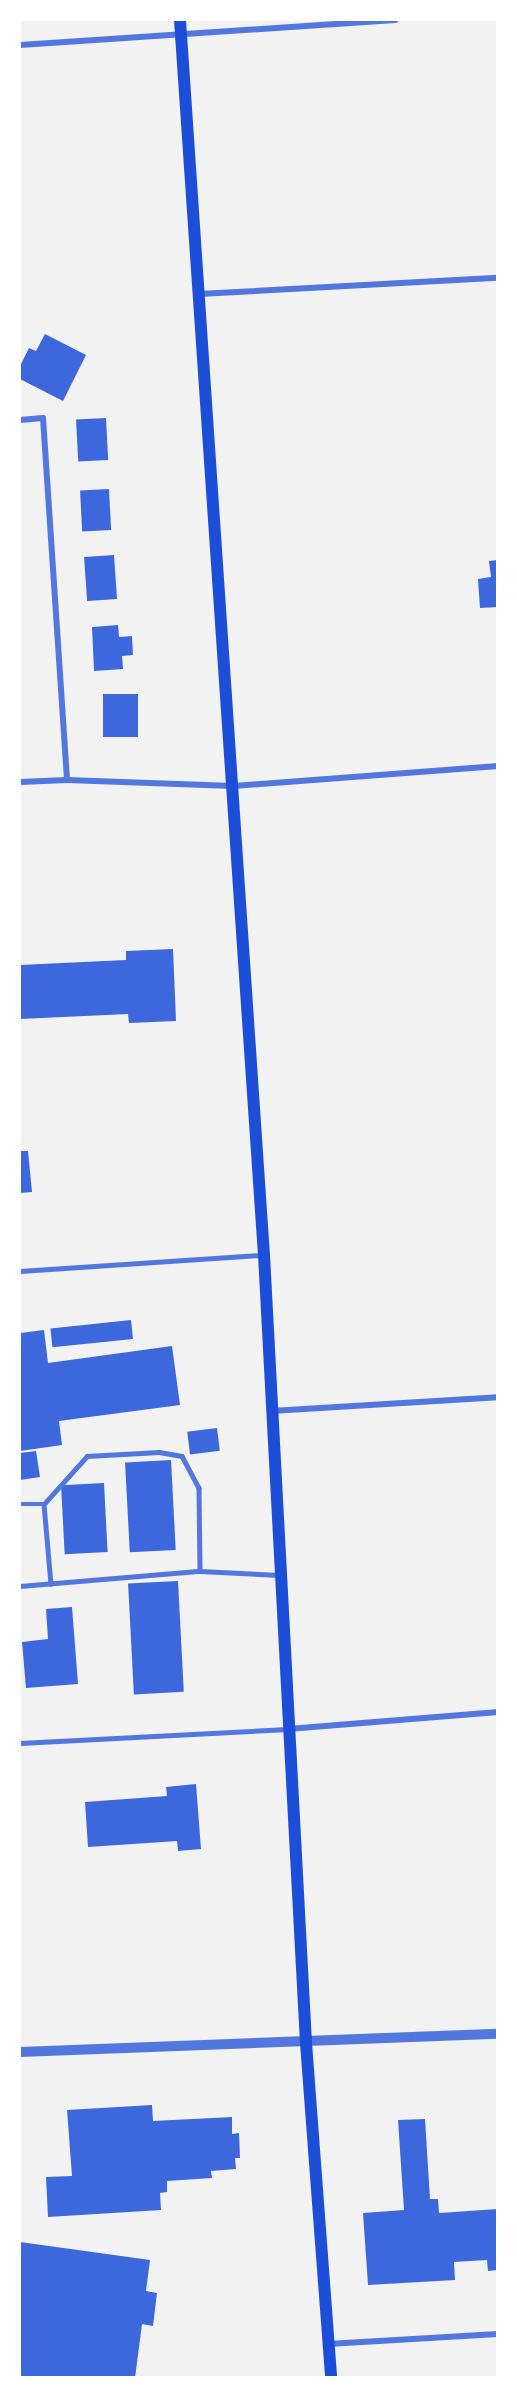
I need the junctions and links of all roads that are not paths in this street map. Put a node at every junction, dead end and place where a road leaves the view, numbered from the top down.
1 (180, 20) edge
2 (395, 20) edge
3 (182, 35) junction
4 (20, 45) edge
5 (498, 279) edge
6 (200, 294) junction
7 (20, 420) edge
8 (498, 766) edge
9 (67, 780) junction
10 (20, 782) edge
11 (233, 786) junction
12 (264, 1255) junction
13 (20, 1271) edge
14 (498, 1396) edge
15 (271, 1412) junction
16 (20, 1504) edge
17 (44, 1504) junction
18 (200, 1571) junction
19 (280, 1575) junction
20 (51, 1584) junction
21 (20, 1586) edge
22 (498, 1712) edge
23 (288, 1729) junction
24 (20, 1743) edge
25 (498, 2034) edge
26 (306, 2043) junction
27 (20, 2052) edge
28 (498, 2334) edge
29 (328, 2344) junction
30 (331, 2378) edge

1 - 3 main road
2 - 3 street
3 - 4 street
3 - 6 main road
5 - 6 street
6 - 11 main road
7 - 9 street
8 - 11 street
9 - 10 street
9 - 11 street
11 - 12 main road
12 - 13 lane
12 - 15 main road
14 - 15 street
15 - 19 main road
16 - 17 lane
17 - 18 lane
17 - 20 lane
18 - 19 lane
18 - 20 lane
19 - 23 main road
20 - 21 lane
22 - 23 street
23 - 24 lane
23 - 26 main road
25 - 26 street
26 - 27 street
26 - 29 main road
28 - 29 street
29 - 30 main road

